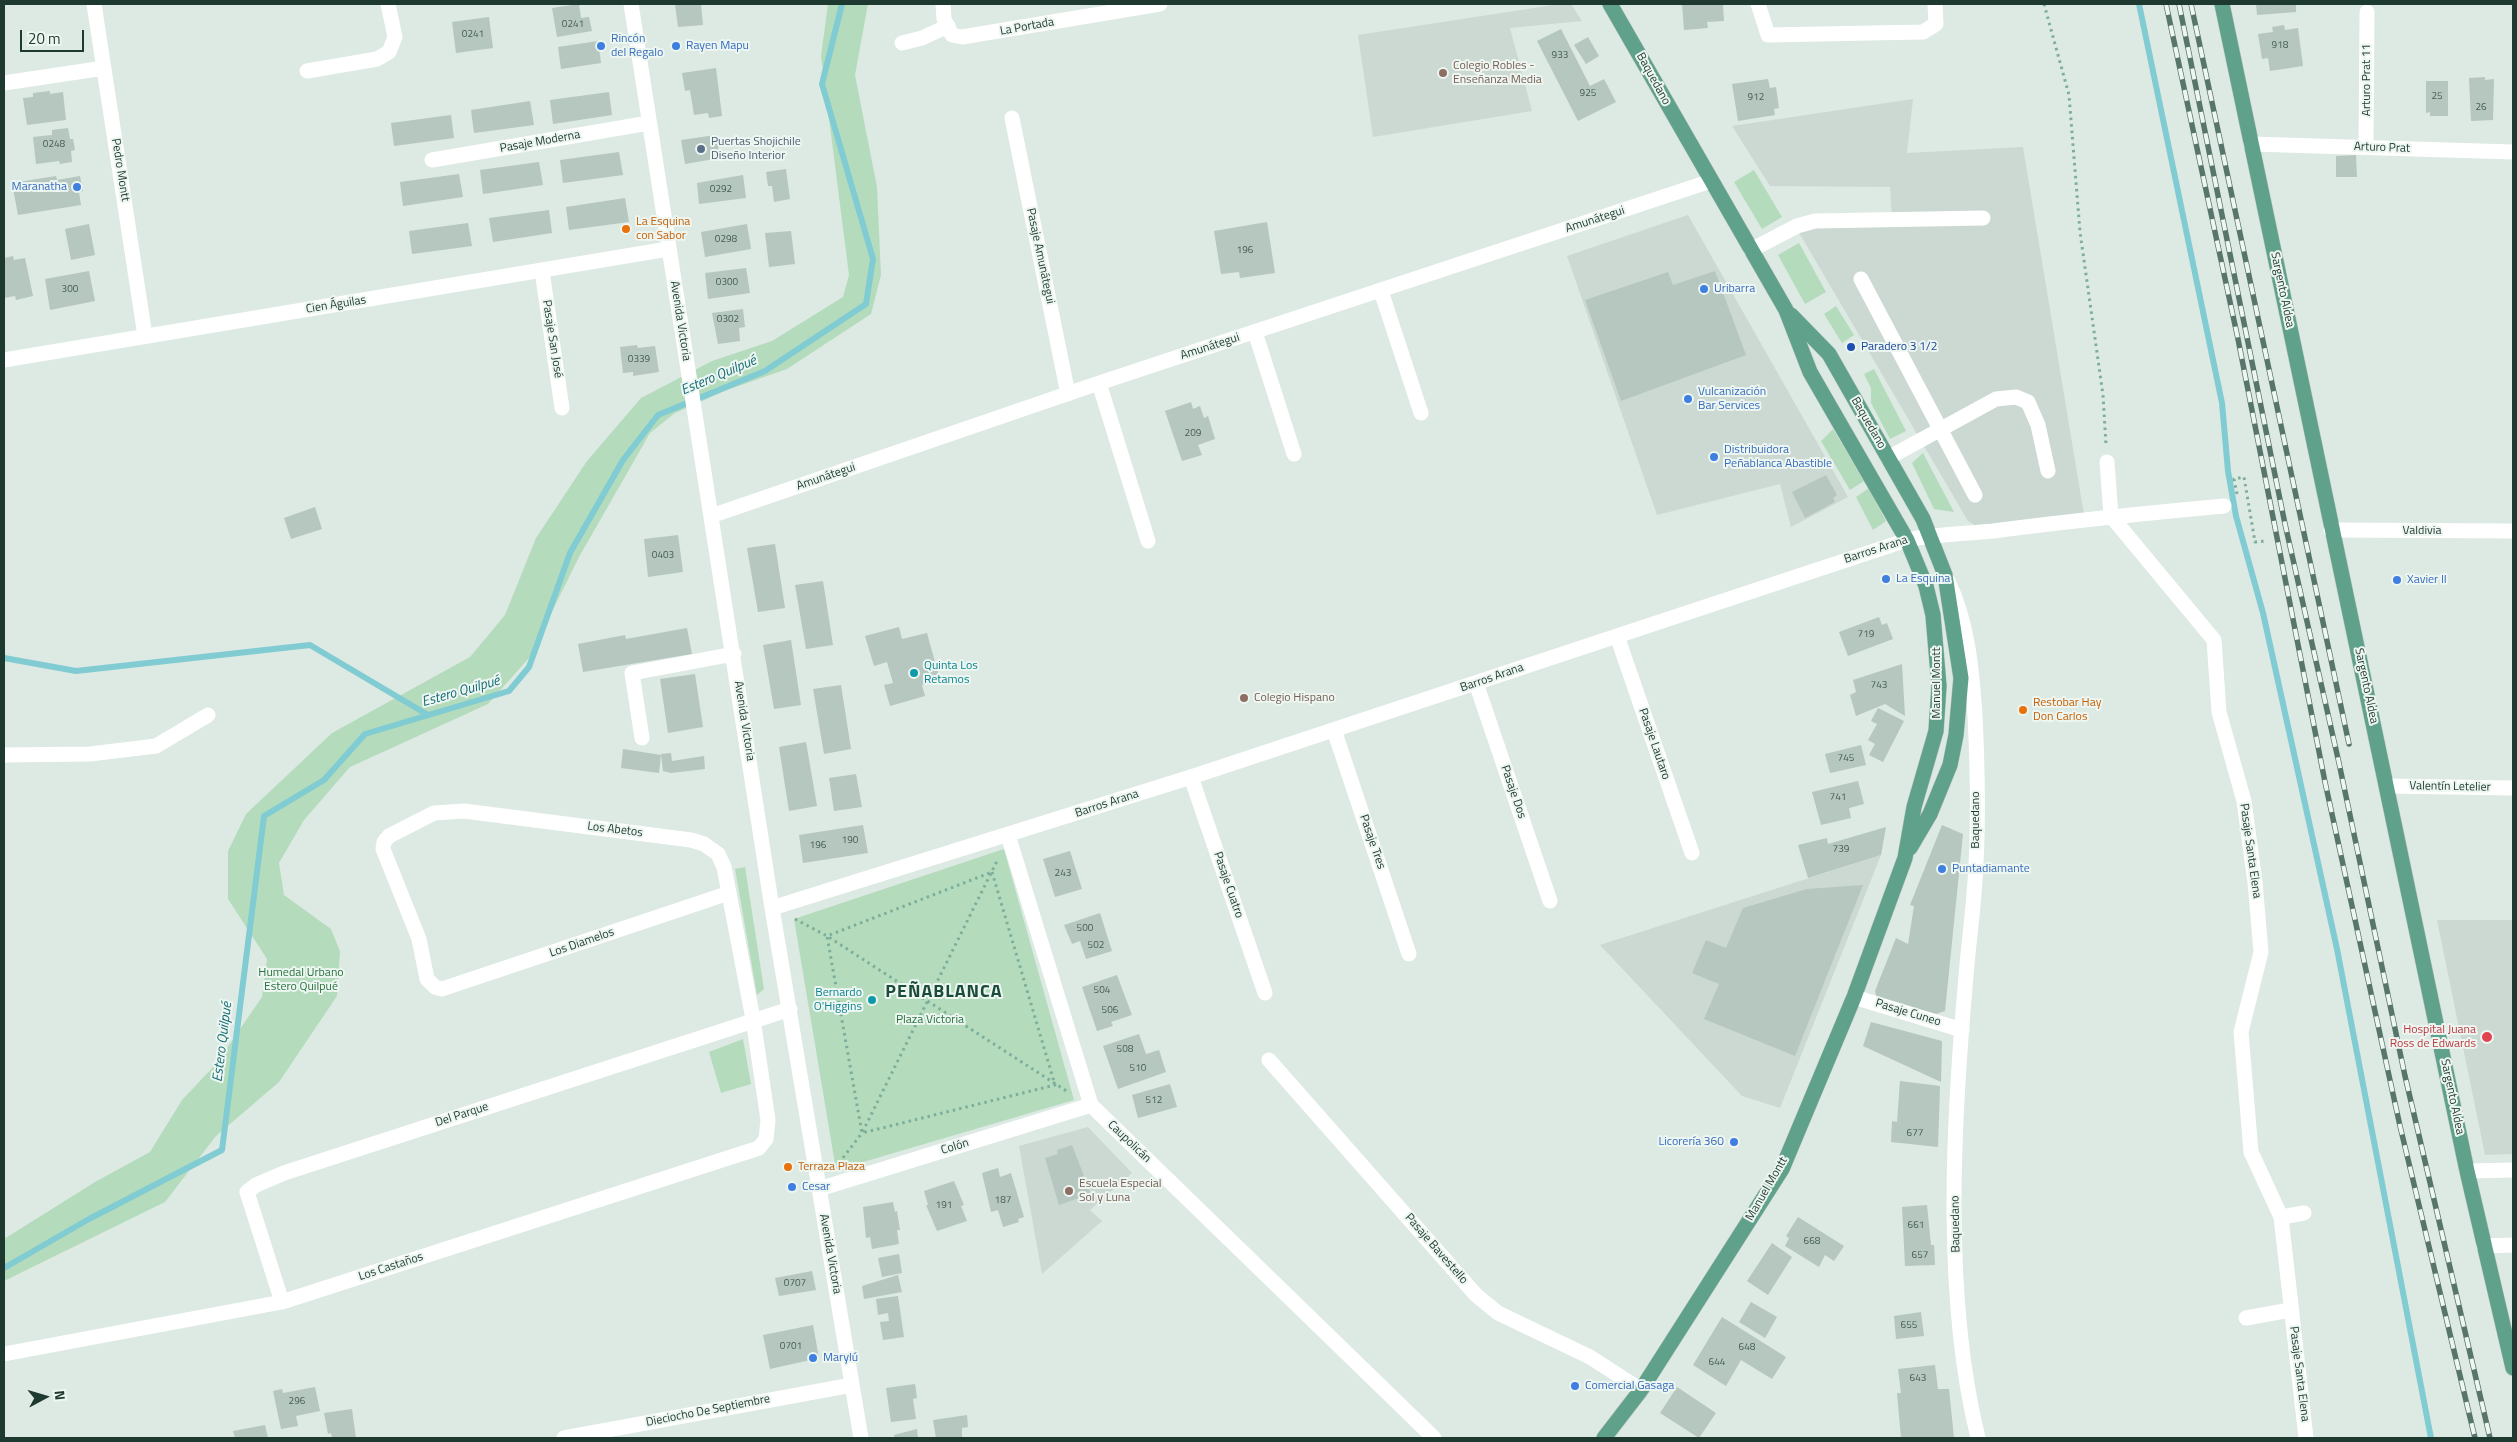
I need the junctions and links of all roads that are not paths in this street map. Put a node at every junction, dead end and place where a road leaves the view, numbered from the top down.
1 (94, 4) edge
2 (388, 4) edge
3 (631, 4) edge
4 (944, 4) edge
5 (1160, 4) edge
6 (1610, 4) edge
7 (1758, 4) edge
8 (1935, 4) edge
9 (2222, 4) edge
10 (2367, 12) dead end
11 (948, 26) junction
12 (902, 43) dead end
13 (104, 68) junction
14 (307, 71) dead end
15 (4, 83) edge
16 (1012, 118) dead end
17 (649, 123) junction
18 (2251, 144) junction
19 (2366, 147) junction
20 (2513, 152) edge
21 (432, 160) dead end
22 (1710, 181) junction
23 (1983, 218) dead end
24 (668, 249) junction
25 (1751, 250) junction
26 (542, 271) junction
27 (1861, 279) dead end
28 (1381, 291) junction
29 (1786, 310) junction
30 (1255, 332) junction
31 (145, 336) junction
32 (4, 360) edge
33 (1099, 383) junction
34 (1068, 394) junction
35 (562, 408) dead end
36 (1420, 413) dead end
37 (1940, 428) junction
38 (1294, 454) dead end
39 (1888, 458) junction
40 (2107, 462) road end
41 (2048, 471) dead end
42 (1975, 495) dead end
43 (2224, 506) dead end
44 (711, 516) junction
45 (2111, 516) junction
46 (2332, 530) junction
47 (2513, 531) edge
48 (1930, 535) junction
49 (1907, 540) junction
50 (1148, 541) dead end
51 (1945, 575) junction
52 (1617, 636) junction
53 (734, 654) junction
54 (1476, 683) junction
55 (208, 715) dead end
56 (1334, 730) junction
57 (642, 738) dead end
58 (4, 755) edge
59 (1191, 777) junction
60 (2387, 786) junction
61 (2513, 788) edge
62 (1008, 835) junction
63 (1692, 853) dead end
64 (1905, 858) junction
65 (729, 893) junction
66 (1550, 901) dead end
67 (772, 908) junction
68 (1409, 954) dead end
69 (435, 987) joint
70 (1265, 993) dead end
71 (1854, 997) junction
72 (790, 1009) junction
73 (753, 1019) junction
74 (1962, 1030) junction
75 (1269, 1060) dead end
76 (1091, 1105) junction
77 (766, 1139) joint
78 (2513, 1170) edge
79 (2467, 1171) junction
80 (819, 1189) junction
81 (2304, 1214) dead end
82 (2281, 1217) junction
83 (2513, 1245) edge
84 (2484, 1246) junction
85 (282, 1302) junction
86 (2290, 1310) junction
87 (2246, 1318) dead end
88 (4, 1354) edge
89 (2513, 1365) edge
90 (852, 1385) junction
91 (1641, 1390) junction
92 (564, 1438) edge
93 (860, 1438) edge
94 (1434, 1438) edge
95 (1604, 1438) edge
96 (1978, 1438) edge
97 (2306, 1438) edge

1 - 13 street, Pedro Montt
2 - 14 street
3 - 17 street, Avenida Victoria
4 - 11 street
5 - 11 street, La Portada
6 - 22 main road, Baquedano
7 - 8 street
9 - 18 main road, Sargento Aldea
10 - 19 street, Arturo Prat 11
11 - 12 street
13 - 15 street
13 - 31 street, Pedro Montt
16 - 34 street, Pasaje Amunátegui
17 - 21 street, Pasaje Moderna
17 - 24 street, Avenida Victoria
18 - 19 street, Arturo Prat
18 - 46 main road, Sargento Aldea
19 - 20 street, Arturo Prat
22 - 25 main road, Baquedano
22 - 28 street, Amunátegui
23 - 25 street
24 - 26 street, Cien Águilas
24 - 44 street, Avenida Victoria
25 - 29 main road, Baquedano
26 - 31 street, Cien Águilas
26 - 35 street, Pasaje San José
27 - 37 street
28 - 30 street, Amunátegui
28 - 36 street
29 - 39 main road, Baquedano
29 - 49 main road, Baquedano
30 - 33 street, Amunátegui
30 - 38 street
31 - 32 street, Cien Águilas
33 - 34 street, Amunátegui
33 - 50 street
34 - 44 street, Amunátegui
37 - 39 street
37 - 41 street
37 - 42 street
39 - 48 main road, Baquedano
40 - 45 street
43 - 45 street, Barros Arana
44 - 53 street, Avenida Victoria
45 - 48 street, Barros Arana
45 - 82 street, Pasaje Santa Elena
46 - 47 street, Valdivia
46 - 60 main road, Sargento Aldea
48 - 49 street, Barros Arana
48 - 51 main road, Baquedano
49 - 52 street, Barros Arana
49 - 64 main road, Manuel Montt
51 - 64 main road, Manuel Montt
51 - 74 street, Baquedano
52 - 54 street, Barros Arana
52 - 63 street, Pasaje Lautaro
53 - 57 street
53 - 67 street, Avenida Victoria
54 - 56 street, Barros Arana
54 - 66 street, Pasaje Dos
55 - 58 street
56 - 59 street, Barros Arana
56 - 68 street, Pasaje Tres
59 - 62 street, Barros Arana
59 - 70 street, Pasaje Cuatro
60 - 61 street, Valentín Letelier
60 - 79 main road, Sargento Aldea
62 - 67 street, Barros Arana
62 - 76 street, Caupolicán
64 - 71 main road, Manuel Montt
65 - 69 street, Los Diamelos
65 - 69 street, Los Abetos
65 - 73 street, Los Abetos
67 - 72 street, Avenida Victoria
71 - 74 street, Pasaje Cuneo
71 - 91 main road, Manuel Montt
72 - 73 street, Del Parque
72 - 80 street, Avenida Victoria
73 - 77 street, Los Abetos
73 - 85 street, Del Parque
74 - 96 street, Baquedano
75 - 91 street, Pasaje Bavestello
76 - 80 street, Colón
76 - 94 street, Caupolicán
77 - 85 street, Los Castaños
78 - 79 street
79 - 84 main road, Sargento Aldea
80 - 90 street, Avenida Victoria
81 - 82 street
82 - 86 street, Pasaje Santa Elena
83 - 84 street
84 - 89 main road, Sargento Aldea
85 - 88 street, Los Castaños
86 - 87 street, Pasaje Santa Elena
86 - 97 street, Pasaje Santa Elena
90 - 92 street, Dieciocho De Septiembre
90 - 93 street, Avenida Victoria
91 - 95 main road, Manuel Montt

